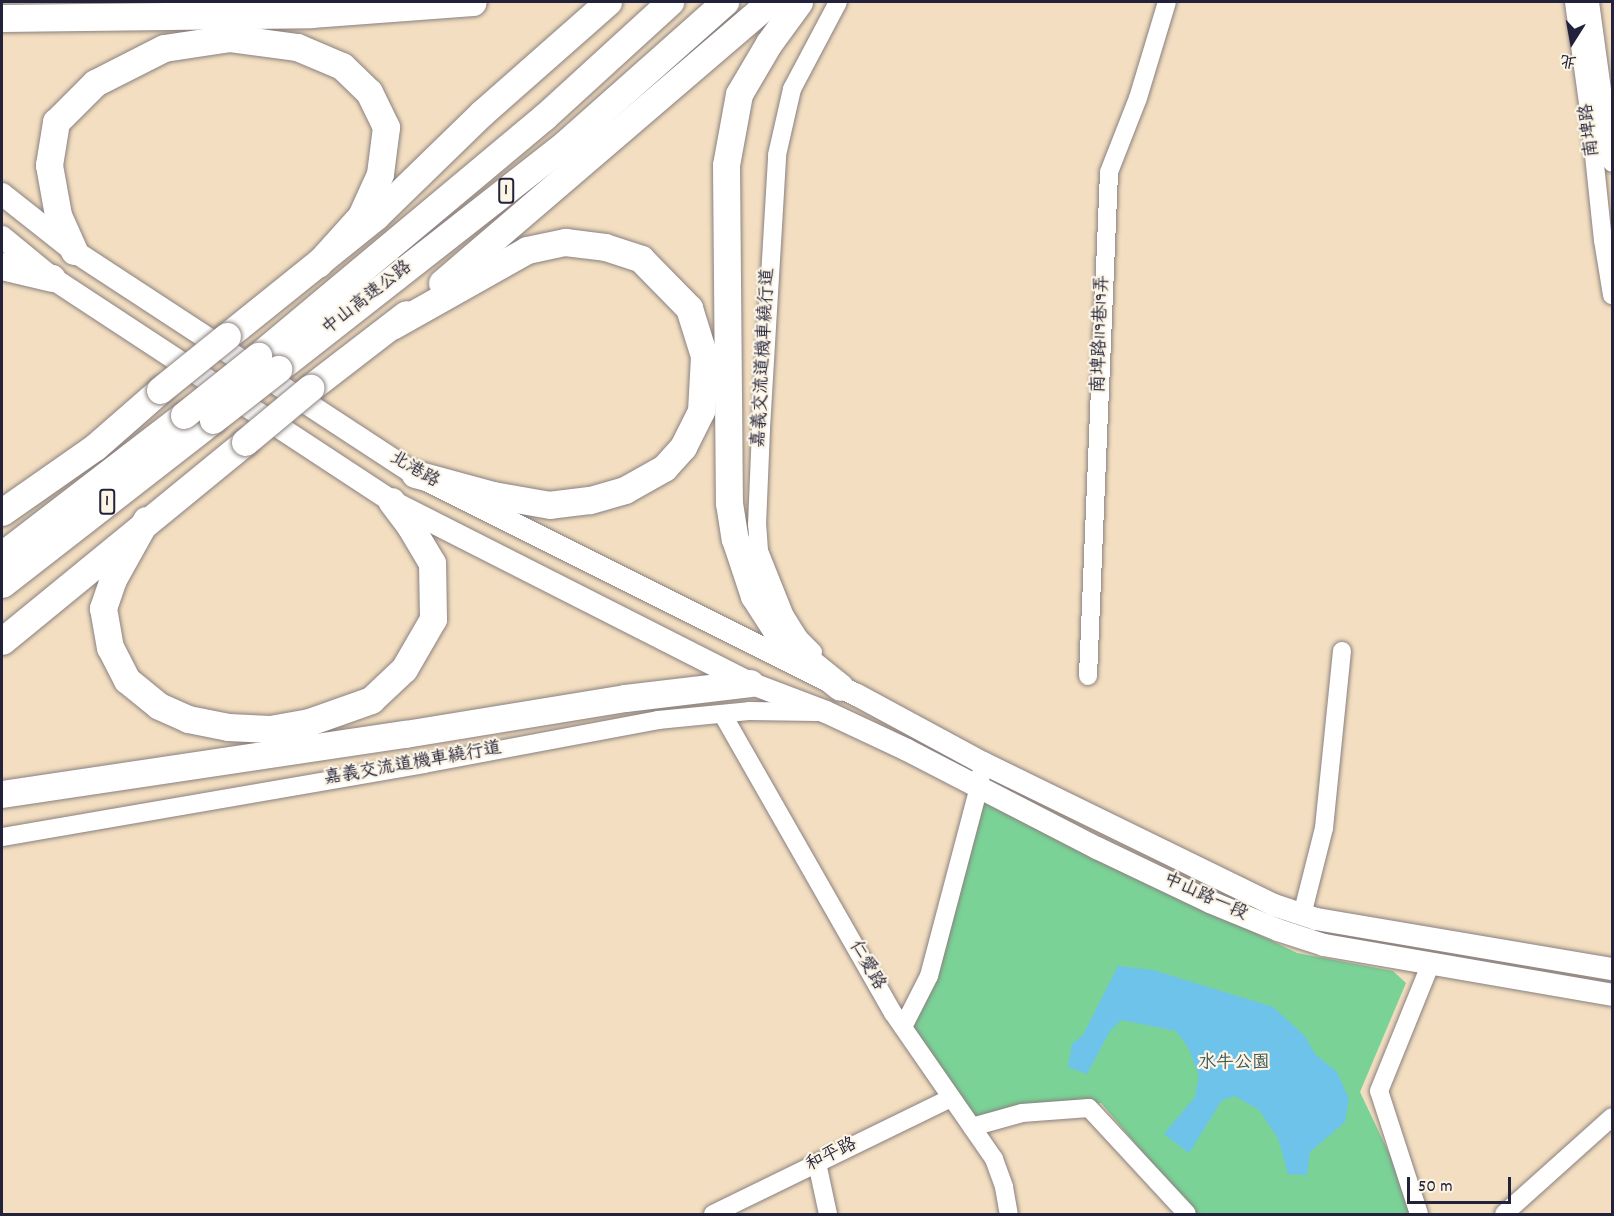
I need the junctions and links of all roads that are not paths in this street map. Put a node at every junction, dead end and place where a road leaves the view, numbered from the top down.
1 (473, 2) edge
2 (608, 2) edge
3 (670, 2) edge
4 (725, 2) edge
5 (770, 2) edge
6 (799, 2) edge
7 (838, 2) edge
8 (1167, 2) edge
9 (1574, 2) edge
10 (1590, 2) edge
11 (2, 18) edge
12 (1612, 163) edge
13 (2, 194) edge
14 (2, 237) edge
15 (74, 251) junction
16 (318, 264) junction
17 (2, 266) edge
18 (51, 278) junction
19 (1612, 295) edge
20 (392, 326) junction
21 (268, 363) junction
22 (95, 447) junction
23 (415, 474) junction
24 (2, 498) edge
25 (391, 501) junction
26 (2, 512) edge
27 (146, 520) junction
28 (2, 555) edge
29 (2, 584) edge
30 (2, 641) edge
31 (1342, 651) dead end
32 (1088, 676) dead end
33 (750, 683) junction
34 (848, 691) junction
35 (826, 712) junction
36 (723, 715) junction
37 (982, 763) junction
38 (979, 787) junction
39 (2, 794) edge
40 (2, 837) edge
41 (1302, 915) junction
42 (1431, 963) junction
43 (1612, 969) edge
44 (1612, 994) edge
45 (903, 1028) junction
46 (951, 1098) junction
47 (1608, 1124) edge
48 (972, 1127) junction
49 (817, 1163) junction
50 (713, 1215) edge
51 (828, 1215) edge
52 (1009, 1215) edge
53 (1187, 1215) edge
54 (1419, 1215) edge
55 (1504, 1215) edge

1 - 11 highway
2 - 16 highway
3 - 21 highway, 中山高速公路 / 1
4 - 21 highway, 中山高速公路 / 1
5 - 20 highway
6 - 34 highway
7 - 34 street, 嘉義交流道機車繞行道
8 - 32 street, 南埤路119巷19弄
9 - 19 street, 南埤路
10 - 12 street, 南埤路
13 - 15 main road, 北港路
14 - 18 main road, 北港路
15 - 16 highway
15 - 23 main road, 北港路
16 - 22 highway, bridge
17 - 18 highway
18 - 25 main road, 北港路
20 - 23 highway
20 - 27 highway, bridge
21 - 28 highway, 中山高速公路 / 1, bridge
21 - 29 highway, 中山高速公路 / 1, bridge
22 - 24 highway
22 - 26 highway
23 - 34 main road, 北港路
25 - 27 highway
25 - 33 main road, 北港路
27 - 30 highway
31 - 41 street
33 - 35 main road, 北港路
33 - 39 highway
34 - 37 main road, 中山路一段
35 - 36 street, 嘉義交流道機車繞行道
35 - 38 main road, 中山路一段
36 - 40 street, 嘉義交流道機車繞行道
36 - 45 street, 仁愛路
37 - 38 street
37 - 41 main road, 中山路一段
38 - 42 main road, 中山路一段
38 - 45 street
41 - 43 main road, 中山路一段
42 - 44 main road, 中山路一段
42 - 54 street
45 - 46 street, 仁愛路
46 - 48 street, 仁愛路
46 - 49 street, 和平路
47 - 55 street
48 - 52 street, 仁愛路
48 - 53 street
49 - 50 street, 和平路
49 - 51 street

